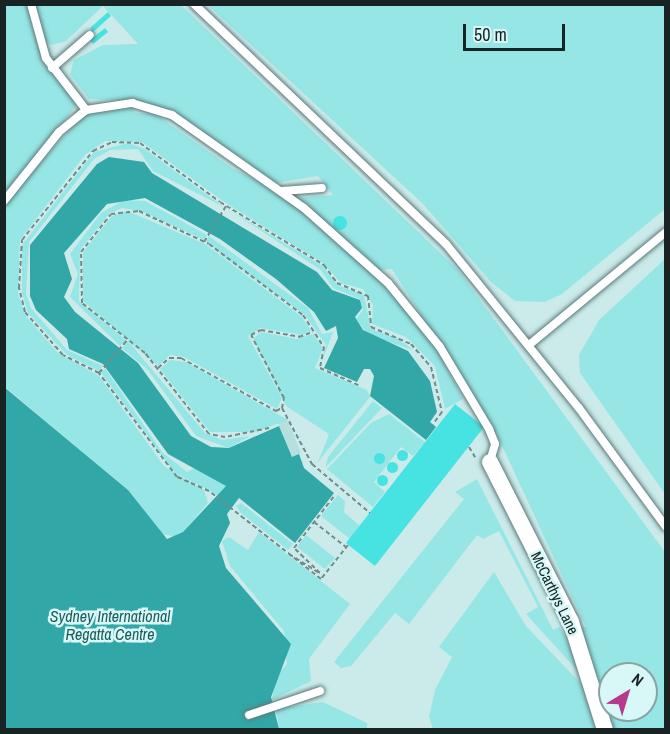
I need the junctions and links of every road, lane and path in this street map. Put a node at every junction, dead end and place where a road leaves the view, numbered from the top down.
1 (31, 4) edge
2 (194, 4) edge
3 (90, 35) dead end
4 (52, 68) junction
5 (86, 110) junction
6 (322, 188) dead end
7 (282, 191) junction
8 (4, 201) edge
9 (226, 206) junction
10 (666, 232) edge
11 (204, 242) junction
12 (314, 332) junction
13 (128, 339) junction
14 (529, 345) junction
15 (157, 369) junction
16 (99, 373) junction
17 (358, 385) dead end
18 (282, 408) junction
19 (433, 424) dead end
20 (269, 428) dead end
21 (490, 462) joint
22 (335, 495) dead end
23 (370, 513) dead end
24 (314, 522) junction
25 (666, 526) edge
26 (289, 554) junction
27 (320, 691) dead end
28 (249, 715) dead end
29 (605, 729) edge

1 - 4 lane
2 - 14 lane
3 - 4 lane
4 - 5 lane
5 - 7 lane
5 - 8 lane
6 - 7 lane
7 - 21 lane
9 - 11 path
9 - 16 path
9 - 19 path
10 - 14 lane
11 - 12 path
11 - 13 path
12 - 17 path
12 - 18 path
13 - 15 path
13 - 16 path
14 - 25 lane
15 - 18 path
15 - 20 path
16 - 26 path
18 - 23 path
21 - 29 street, McCarthys Lane
22 - 24 path
24 - 26 path
24 - 26 path
27 - 28 lane

